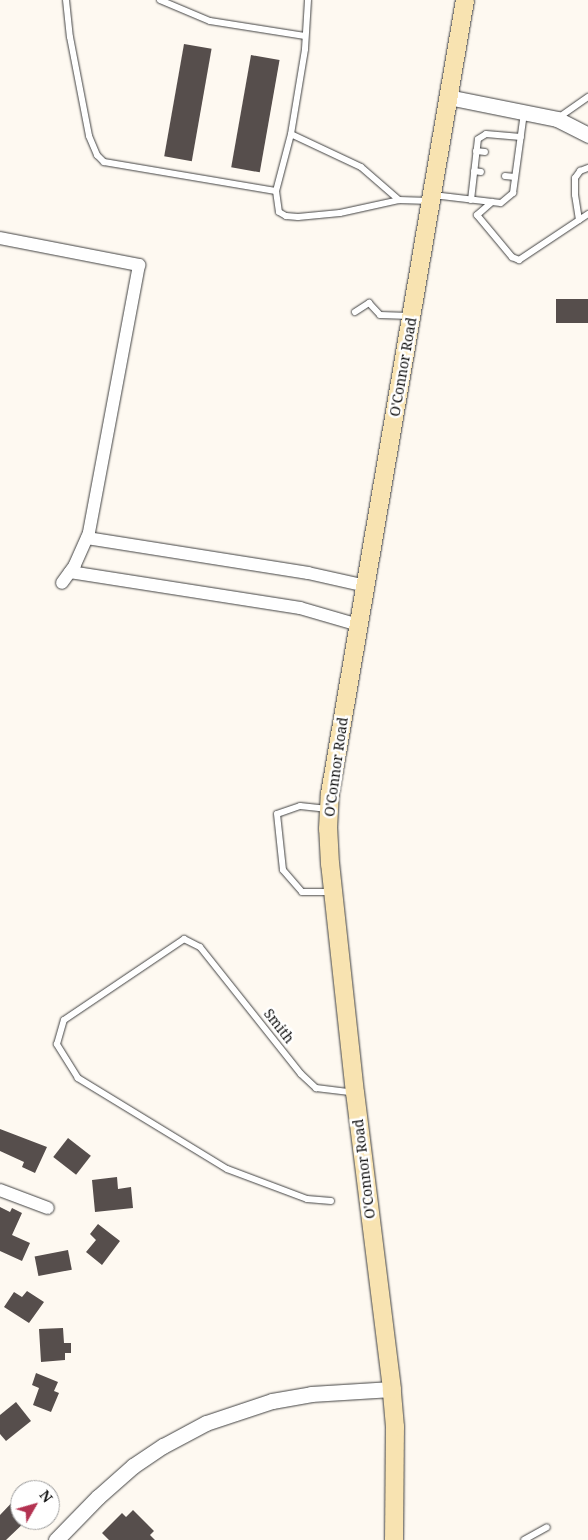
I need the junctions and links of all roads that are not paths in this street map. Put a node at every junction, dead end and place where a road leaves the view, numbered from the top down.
1 (66, 0) edge
2 (160, 0) edge
3 (308, 0) edge
4 (465, 0) edge
5 (305, 36) junction
6 (588, 97) edge
7 (448, 98) junction
8 (524, 112) junction
9 (556, 119) junction
10 (291, 134) junction
11 (588, 135) edge
12 (521, 137) junction
13 (476, 151) junction
14 (485, 152) dead end
15 (508, 156) dead end
16 (517, 157) junction
17 (588, 168) edge
18 (474, 171) junction
19 (482, 172) dead end
20 (505, 176) dead end
21 (515, 177) junction
22 (276, 191) junction
23 (431, 198) junction
24 (399, 200) junction
25 (471, 200) junction
26 (492, 202) junction
27 (588, 214) edge
28 (579, 220) junction
29 (0, 238) edge
30 (355, 312) dead end
31 (411, 316) junction
32 (87, 538) junction
33 (366, 586) junction
34 (359, 625) junction
35 (329, 809) junction
36 (333, 892) junction
37 (355, 1093) junction
38 (0, 1190) edge
39 (331, 1201) dead end
40 (48, 1208) dead end
41 (392, 1389) junction
42 (547, 1527) dead end
43 (61, 1538) edge
44 (394, 1540) edge
45 (524, 1540) edge

1 - 22 lane
2 - 5 lane
3 - 5 lane
4 - 7 main road, O'Connor Road
5 - 10 lane
6 - 9 lane
7 - 8 street
7 - 23 main road, O'Connor Road
8 - 9 street
8 - 12 lane
9 - 11 street
10 - 22 lane
10 - 24 lane
12 - 13 lane
12 - 16 lane
13 - 14 lane
13 - 18 lane
15 - 16 lane
16 - 21 lane
17 - 28 lane
18 - 19 lane
18 - 25 lane
20 - 21 lane
21 - 26 lane
22 - 24 lane
23 - 24 lane
23 - 25 lane
23 - 31 main road, O'Connor Road
25 - 26 lane
26 - 28 lane
27 - 28 lane
29 - 32 street
30 - 31 lane
31 - 33 main road, O'Connor Road
32 - 33 street
32 - 34 street
33 - 34 main road, O'Connor Road
34 - 35 main road, O'Connor Road
35 - 36 main road, O'Connor Road
35 - 36 lane
36 - 37 main road, O'Connor Road
37 - 39 lane, Smith
37 - 41 main road, O'Connor Road
38 - 40 street
41 - 43 street
41 - 44 main road, O'Connor Road
42 - 45 lane

